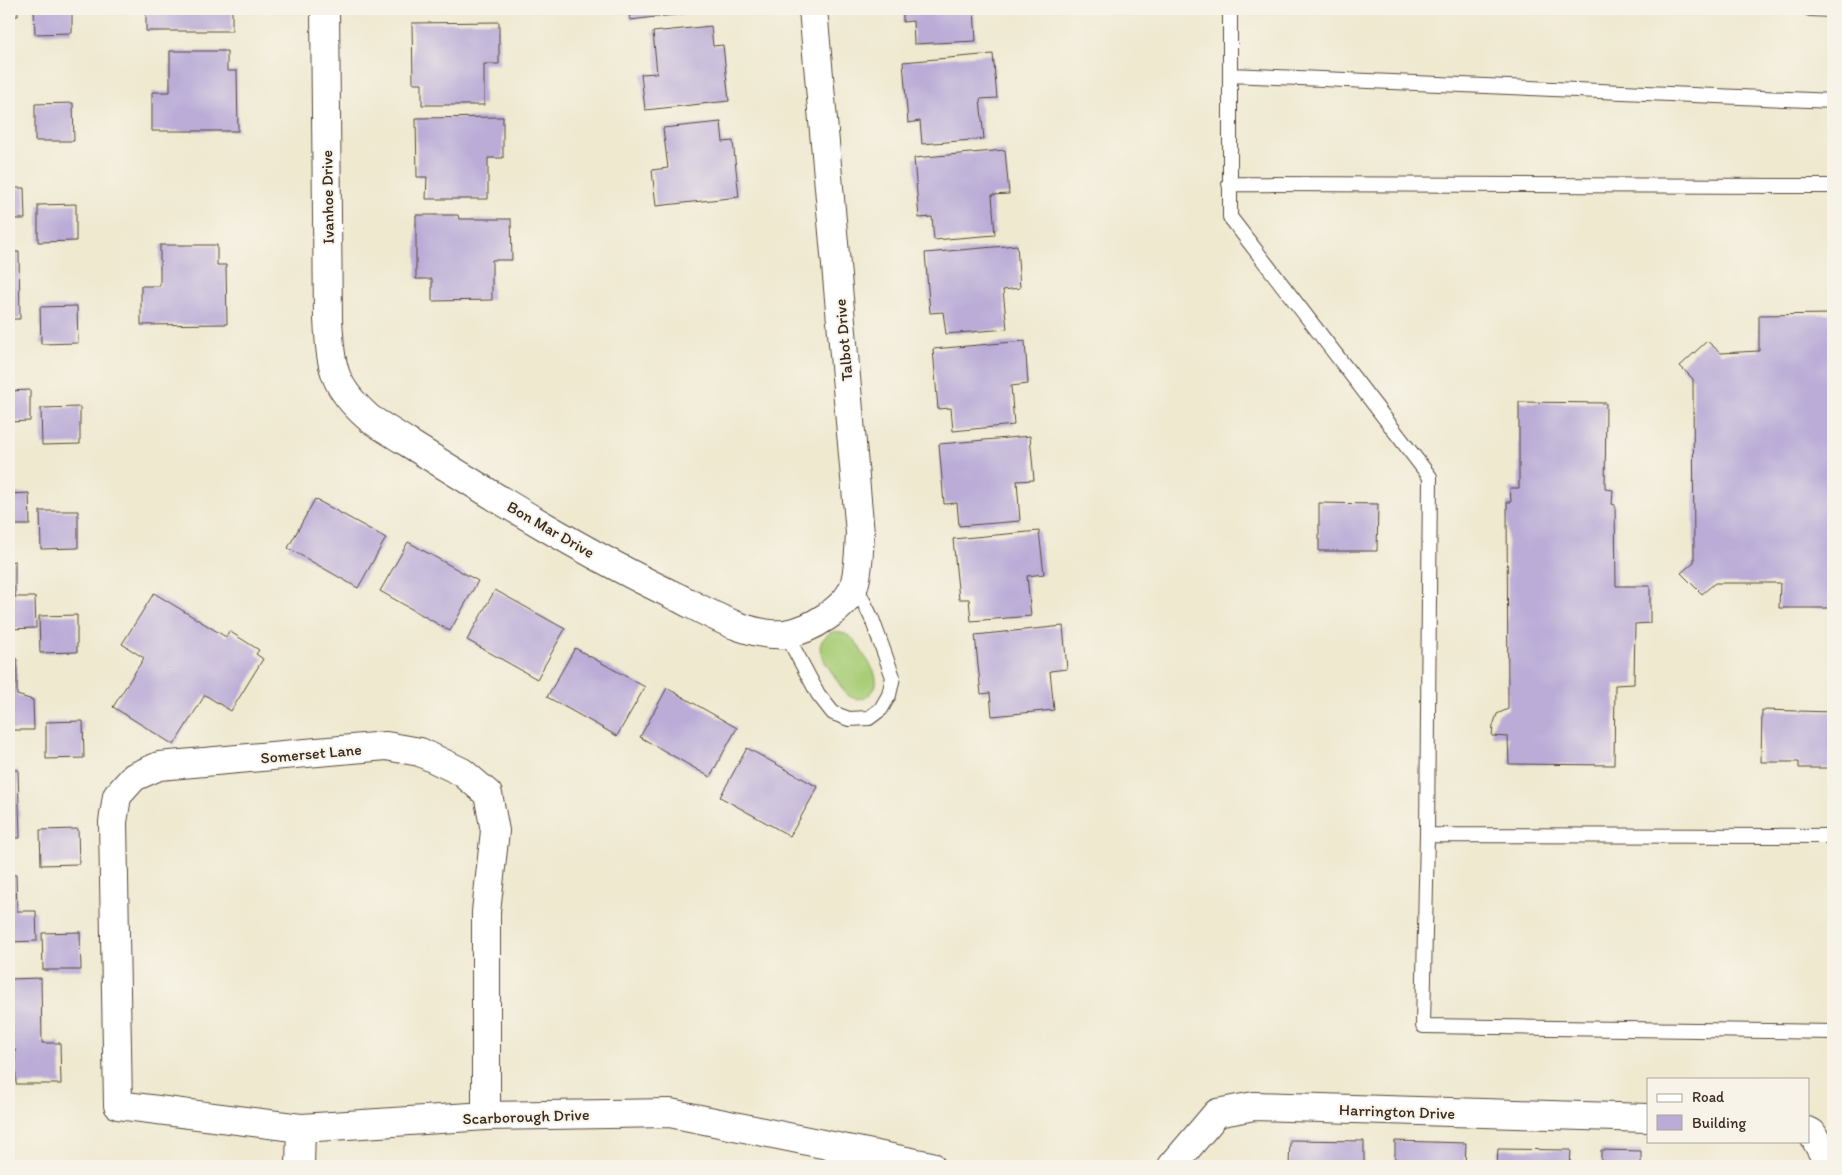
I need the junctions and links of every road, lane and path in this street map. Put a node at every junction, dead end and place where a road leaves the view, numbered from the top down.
1 (325, 9) edge
2 (812, 9) edge
3 (1230, 9) edge
4 (1810, 9) edge
5 (1833, 10) edge
6 (1230, 75) junction
7 (1833, 101) edge
8 (1230, 184) junction
9 (1833, 186) edge
10 (339, 384) joint
11 (855, 584) junction
12 (786, 634) junction
13 (1427, 835) junction
14 (1833, 836) edge
15 (1833, 1032) edge
16 (118, 1105) joint
17 (486, 1116) junction
18 (1647, 1118) edge
19 (301, 1128) junction
20 (1810, 1132) edge
21 (300, 1166) edge
22 (931, 1166) edge
23 (1172, 1166) edge
24 (1824, 1166) edge

1 - 10 street, Ivanhoe Drive
2 - 11 street, Talbot Drive
3 - 6 lane
4 - 5 lane
6 - 7 lane
6 - 8 lane
8 - 9 lane
8 - 13 lane
10 - 12 street, Bon Mar Drive
11 - 12 street, Talbot Drive
11 - 12 lane
13 - 14 lane
13 - 15 lane
16 - 17 street, Somerset Lane
16 - 19 street, Scarborough Drive
17 - 19 street, Scarborough Drive
17 - 22 street, Scarborough Drive
18 - 23 street, Harrington Drive
19 - 21 street
20 - 24 street

